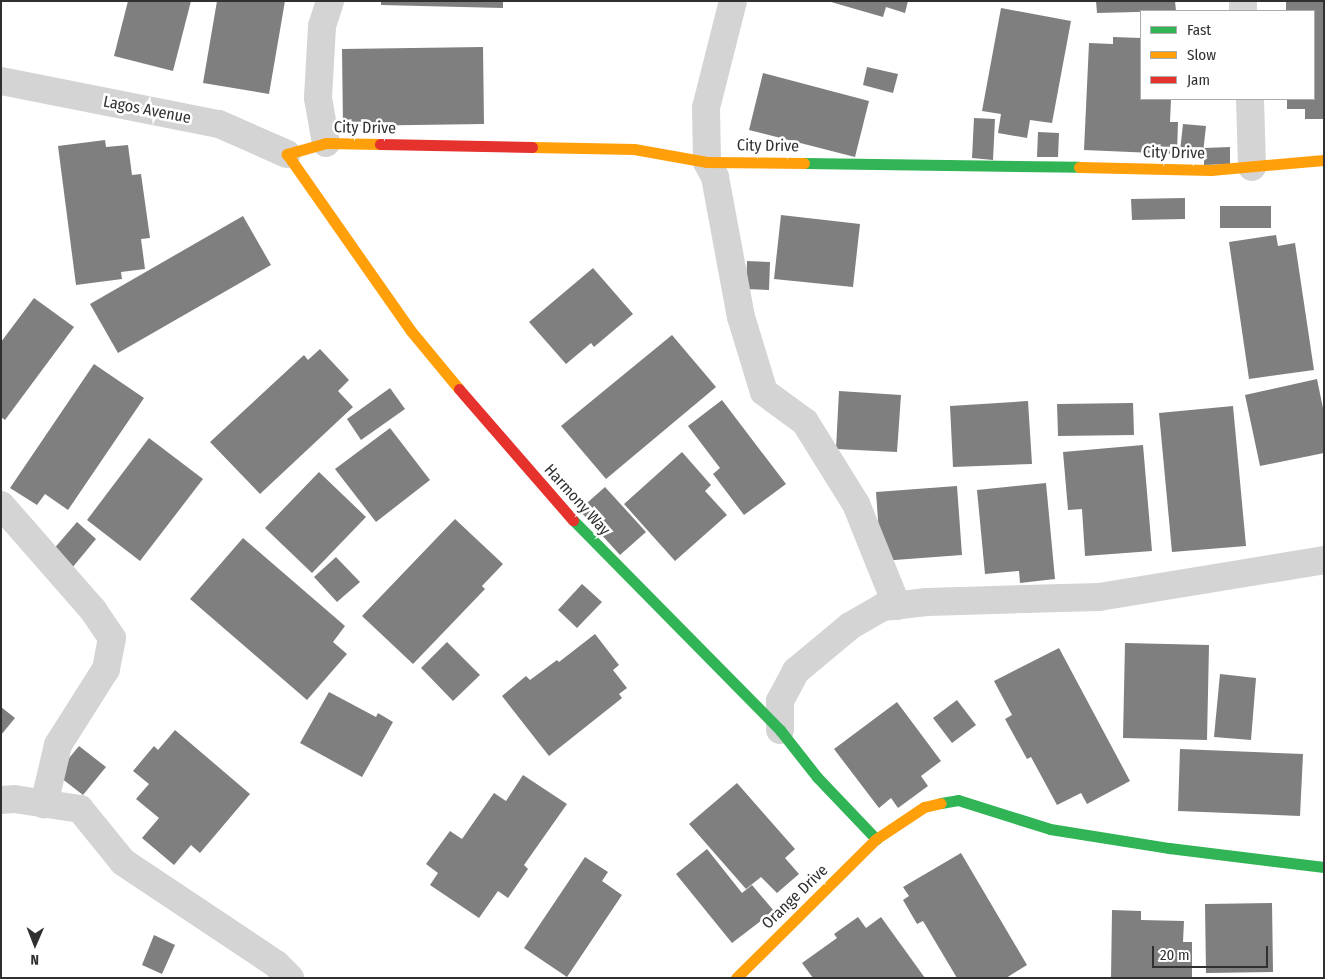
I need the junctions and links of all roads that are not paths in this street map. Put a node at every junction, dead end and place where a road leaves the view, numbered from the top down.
1 (330, 1) edge
2 (733, 1) edge
3 (1, 81) edge
4 (1250, 100) edge
5 (326, 143) junction
6 (287, 154) junction
7 (1324, 160) edge
8 (707, 162) junction
9 (1252, 167) junction
10 (1, 505) edge
11 (1324, 560) edge
12 (897, 606) junction
13 (780, 730) junction
14 (1, 800) edge
15 (44, 804) junction
16 (876, 839) junction
17 (1324, 868) edge
18 (290, 978) edge
19 (736, 978) edge

1 - 5 street
2 - 8 street
3 - 6 street, Lagos Avenue
4 - 9 street
5 - 6 street, City Drive
5 - 8 street, City Drive
6 - 13 street, Harmony Way
7 - 9 street, City Drive
8 - 9 street, City Drive
8 - 12 street
10 - 15 street
11 - 12 street
12 - 13 street
13 - 16 street, Harmony Way
14 - 15 street
15 - 18 street
16 - 17 street, Orange Drive
16 - 19 street, Orange Drive

